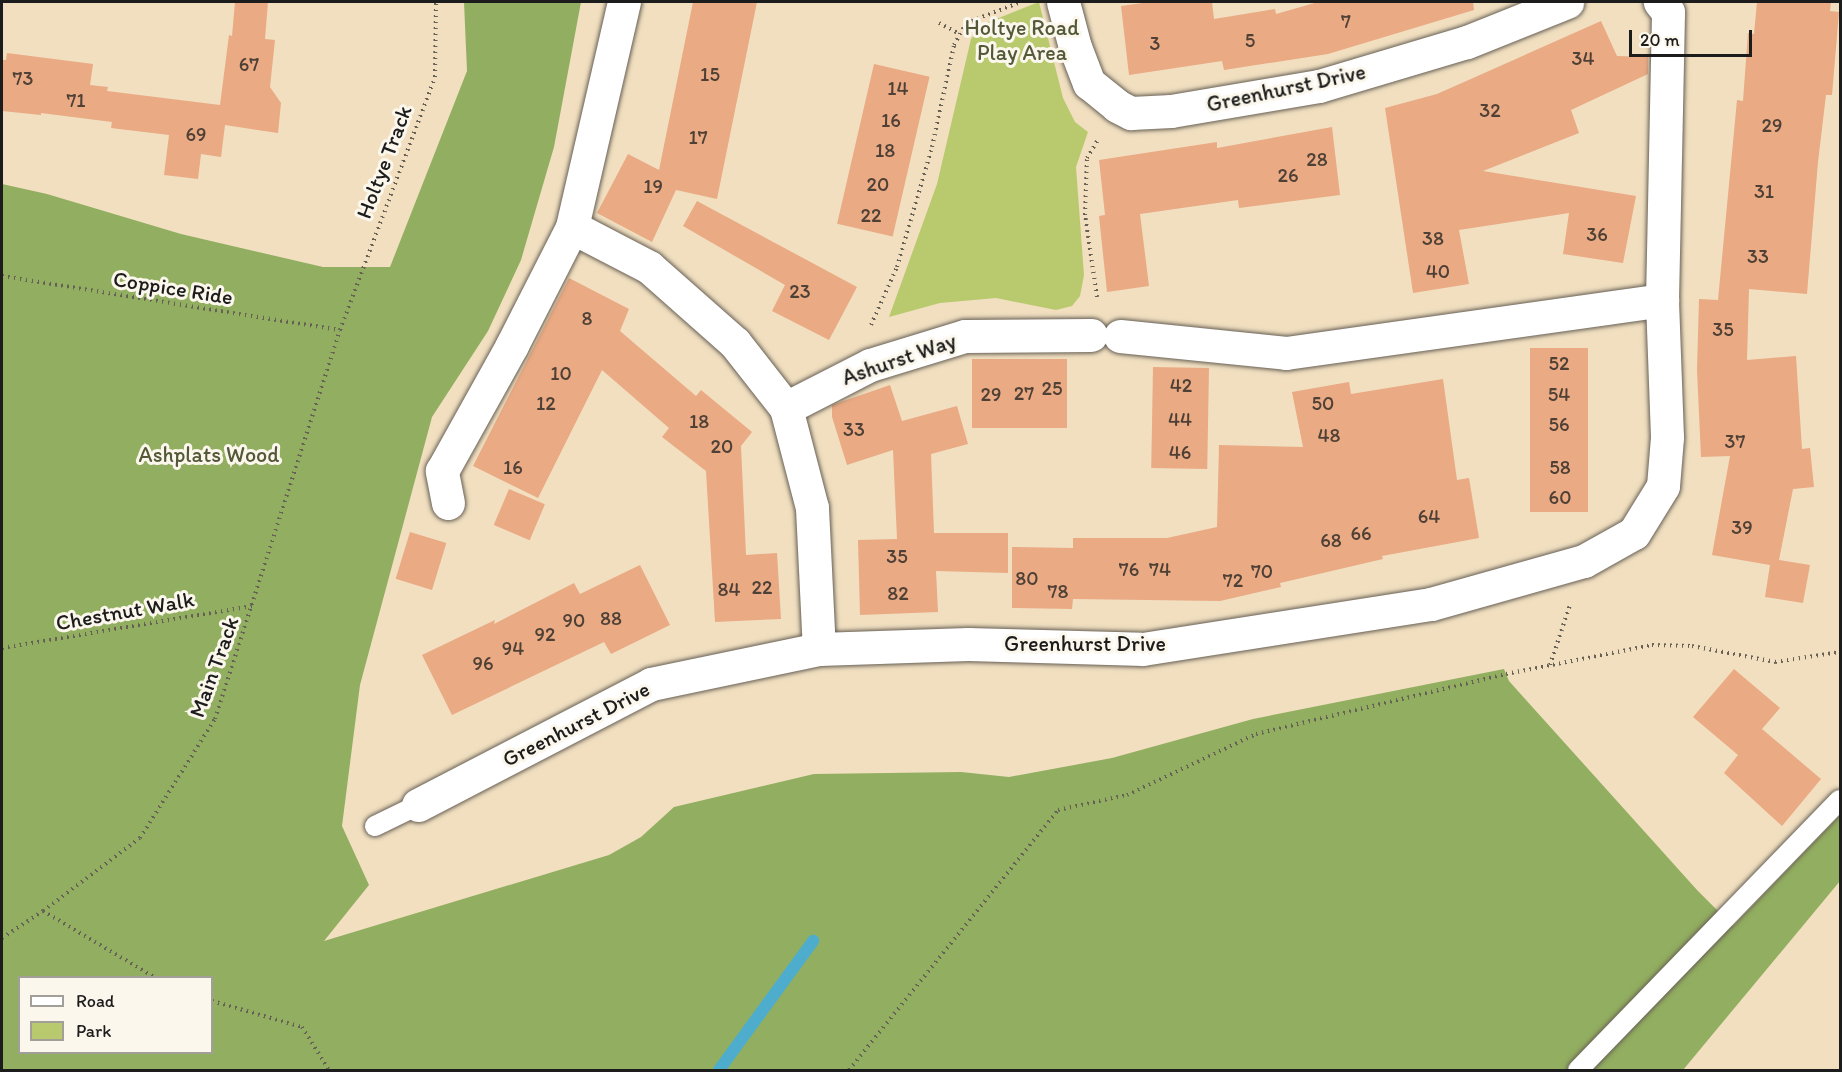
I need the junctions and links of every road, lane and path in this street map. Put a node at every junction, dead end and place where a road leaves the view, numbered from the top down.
1 (436, 2) edge
2 (624, 2) edge
3 (1021, 2) edge
4 (1063, 2) edge
5 (1567, 2) edge
6 (1660, 2) edge
7 (939, 23) dead end
8 (960, 34) junction
9 (1117, 106) junction
10 (572, 227) junction
11 (2, 276) edge
12 (1096, 295) dead end
13 (1662, 300) junction
14 (340, 330) junction
15 (866, 334) dead end
16 (786, 408) junction
17 (448, 503) dead end
18 (1584, 561) junction
19 (253, 606) junction
20 (2, 648) edge
21 (819, 649) junction
22 (1840, 652) edge
23 (1550, 665) junction
24 (1840, 800) edge
25 (418, 805) joint
26 (375, 826) dead end
27 (43, 911) junction
28 (2, 938) edge
29 (153, 976) edge
30 (213, 1001) edge
31 (328, 1071) edge
32 (849, 1071) edge
33 (1578, 1071) edge

1 - 14 path, Holtye Track
2 - 10 street
3 - 8 path
4 - 9 street, Greenhurst Drive
5 - 9 street, Greenhurst Drive
6 - 13 street, Greenhurst Drive
7 - 8 path
8 - 15 path
9 - 12 path
10 - 16 street
10 - 17 street
11 - 14 path, Coppice Ride
13 - 16 street, Ashurst Way
13 - 18 street, Greenhurst Drive
14 - 19 path, Main Track
16 - 21 street
18 - 21 street, Greenhurst Drive
18 - 23 path
19 - 20 path, Chestnut Walk
19 - 27 path, Main Track
21 - 25 street, Greenhurst Drive
22 - 23 path
23 - 32 path
24 - 33 lane
25 - 26 lane
27 - 28 path, Main Track
27 - 29 path
30 - 31 path

